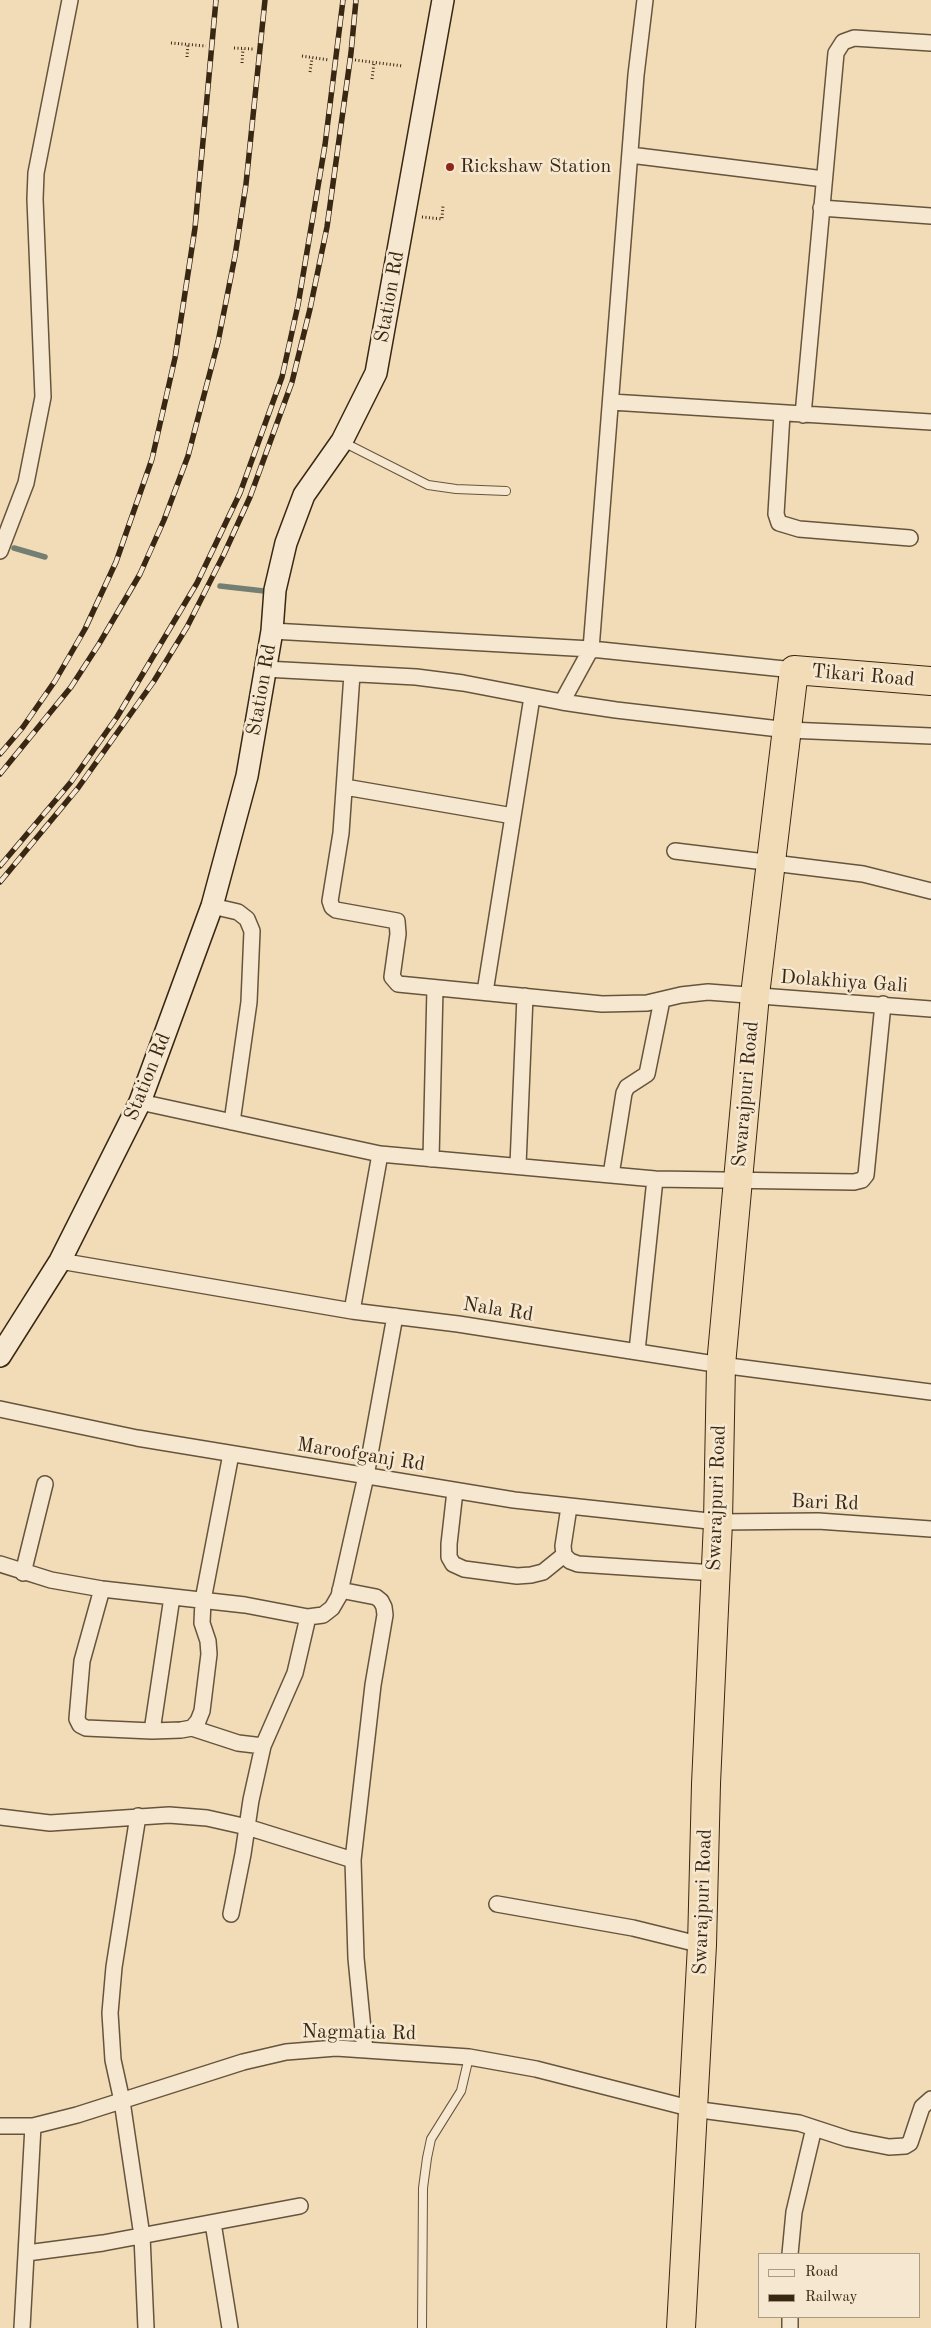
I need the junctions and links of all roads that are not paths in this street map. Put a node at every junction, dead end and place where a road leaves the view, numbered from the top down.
1 (70, 0) edge
2 (443, 0) edge
3 (645, 0) edge
4 (931, 43) edge
5 (630, 154) junction
6 (824, 179) junction
7 (821, 208) junction
8 (931, 216) edge
9 (611, 402) junction
10 (782, 414) junction
11 (803, 415) junction
12 (931, 422) edge
13 (342, 441) junction
14 (506, 491) dead end
15 (910, 538) dead end
16 (0, 551) edge
17 (272, 630) junction
18 (591, 650) junction
19 (265, 669) junction
20 (794, 670) junction
21 (352, 674) junction
22 (931, 681) edge
23 (532, 697) junction
24 (562, 702) junction
25 (788, 730) junction
26 (931, 736) edge
27 (346, 787) junction
28 (513, 816) junction
29 (675, 850) dead end
30 (771, 864) junction
31 (931, 891) edge
32 (212, 906) junction
33 (435, 988) junction
34 (485, 992) junction
35 (755, 995) junction
36 (525, 996) junction
37 (662, 1000) junction
38 (883, 1004) junction
39 (931, 1009) edge
40 (140, 1102) junction
41 (232, 1122) junction
42 (380, 1154) junction
43 (431, 1159) junction
44 (518, 1165) junction
45 (611, 1175) junction
46 (655, 1179) junction
47 (738, 1182) junction
48 (60, 1260) junction
49 (352, 1311) junction
50 (395, 1316) junction
51 (637, 1351) junction
52 (0, 1356) edge
53 (721, 1365) junction
54 (931, 1392) edge
55 (0, 1409) edge
56 (231, 1454) junction
57 (366, 1476) junction
58 (45, 1484) dead end
59 (454, 1491) junction
60 (569, 1507) junction
61 (718, 1522) junction
62 (931, 1529) edge
63 (564, 1555) junction
64 (0, 1564) edge
65 (23, 1573) junction
66 (715, 1573) junction
67 (102, 1589) junction
68 (340, 1590) junction
69 (172, 1598) junction
70 (203, 1600) junction
71 (308, 1617) junction
72 (192, 1728) junction
73 (152, 1731) junction
74 (263, 1746) junction
75 (138, 1816) junction
76 (0, 1818) edge
77 (247, 1827) junction
78 (353, 1860) junction
79 (497, 1904) dead end
80 (231, 1914) dead end
81 (702, 1945) junction
82 (365, 2050) junction
83 (469, 2057) junction
84 (931, 2098) edge
85 (122, 2101) junction
86 (693, 2109) junction
87 (0, 2126) edge
88 (33, 2126) junction
89 (814, 2128) junction
90 (300, 2206) dead end
91 (213, 2223) junction
92 (142, 2236) junction
93 (27, 2252) junction
94 (790, 2253) edge
95 (22, 2328) edge
96 (146, 2328) edge
97 (230, 2328) edge
98 (422, 2328) edge
99 (681, 2328) edge

1 - 16 street
2 - 13 street, Station Rd
3 - 5 street
4 - 6 street
5 - 6 street
5 - 9 street
6 - 7 street
7 - 8 street
7 - 11 street
9 - 10 street
9 - 18 street
10 - 11 street
10 - 15 street
11 - 12 street
13 - 14 lane
13 - 17 street, Station Rd
17 - 18 street
17 - 19 street, Station Rd
18 - 20 street
18 - 24 street
19 - 21 street
19 - 32 street, Station Rd
20 - 22 highway, Tikari Road
20 - 25 highway, Swarajpuri Road
21 - 23 street
21 - 27 street
23 - 24 street
23 - 28 street
24 - 25 street
25 - 26 street
25 - 30 highway, Swarajpuri Road
27 - 28 street
27 - 33 street, Dolakhiya Gali
28 - 34 street
29 - 30 street
30 - 31 street
30 - 35 highway, Swarajpuri Road
32 - 40 street, Station Rd
32 - 41 street
33 - 34 street, Dolakhiya Gali
33 - 43 street
34 - 36 street, Dolakhiya Gali
35 - 37 street, Dolakhiya Gali
35 - 38 street, Dolakhiya Gali
35 - 47 highway, Swarajpuri Road
36 - 37 street, Dolakhiya Gali
36 - 44 street
37 - 45 street
38 - 39 street, Dolakhiya Gali
38 - 47 street
40 - 41 street
40 - 48 street, Station Rd
41 - 42 street
42 - 43 street
42 - 49 street
43 - 44 street
44 - 45 street
45 - 46 street
46 - 47 street
46 - 51 street
47 - 53 highway, Swarajpuri Road
48 - 49 street, Nala Rd
48 - 52 street, Station Rd
49 - 50 street, Nala Rd
50 - 51 street, Nala Rd
50 - 57 street
51 - 53 street, Nala Rd
53 - 54 street, Nala Rd
53 - 61 highway, Swarajpuri Road
55 - 56 street, Maroofganj Rd
56 - 57 street, Maroofganj Rd
56 - 70 street
57 - 59 street, Maroofganj Rd
57 - 68 street
58 - 65 street
59 - 60 street, Maroofganj Rd
59 - 63 street
60 - 61 street, Maroofganj Rd
60 - 63 street
61 - 62 street, Bari Rd
61 - 66 highway, Swarajpuri Road
63 - 66 street
64 - 65 street
65 - 67 street
66 - 81 highway, Swarajpuri Road
67 - 69 street
67 - 73 street
68 - 71 street
68 - 78 street
69 - 70 street
69 - 73 street
70 - 71 street
70 - 72 street
71 - 74 street
72 - 73 street
72 - 74 street
74 - 77 street
75 - 76 street
75 - 77 street
75 - 85 street
77 - 78 street
77 - 80 street
78 - 82 street
79 - 81 street
81 - 86 highway, Swarajpuri Road
82 - 83 street, Nagmatia Rd
82 - 85 street, Nagmatia Rd
83 - 86 street, Nagmatia Rd
83 - 98 lane
84 - 89 street, Nagmatia Rd
85 - 88 street, Nagmatia Rd
85 - 92 street
86 - 89 street, Nagmatia Rd
86 - 99 highway, Swarajpuri Road
87 - 88 street, Nagmatia Rd
88 - 93 street
89 - 94 street
90 - 91 street
91 - 92 street
91 - 97 street
92 - 93 street
92 - 96 street
93 - 95 street

